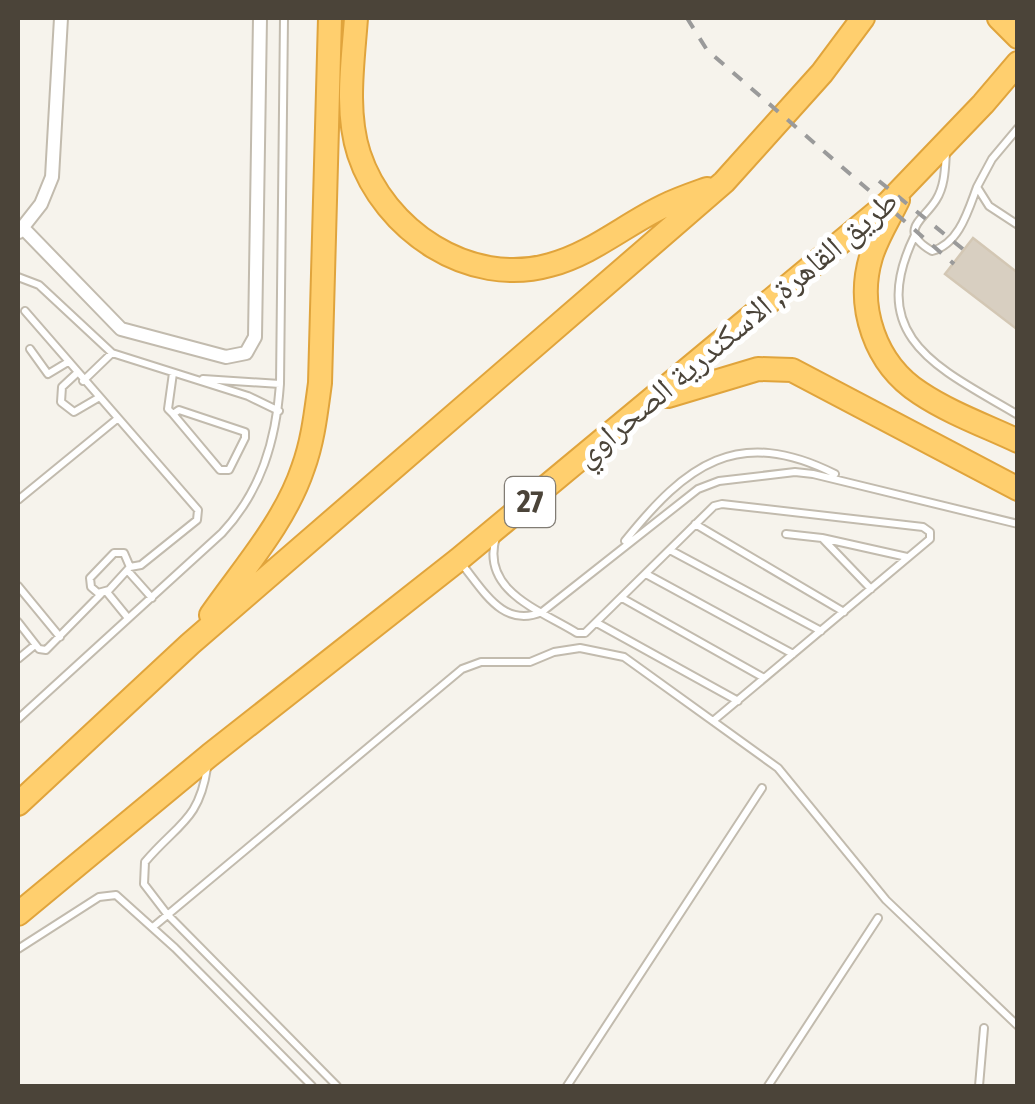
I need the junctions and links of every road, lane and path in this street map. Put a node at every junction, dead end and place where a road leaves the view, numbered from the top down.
1 (61, 18) edge
2 (260, 18) edge
3 (284, 18) edge
4 (330, 18) edge
5 (356, 18) edge
6 (863, 18) edge
7 (999, 18) edge
8 (1018, 36) edge
9 (1018, 63) edge
10 (1018, 128) edge
11 (948, 138) junction
12 (724, 182) junction
13 (905, 185) junction
14 (978, 187) junction
15 (1018, 225) edge
16 (20, 231) edge
17 (915, 235) junction
18 (18, 277) edge
19 (24, 311) dead end
20 (30, 349) dead end
21 (112, 353) junction
22 (68, 362) junction
23 (77, 373) junction
24 (173, 374) junction
25 (202, 380) junction
26 (83, 381) junction
27 (280, 384) junction
28 (98, 398) junction
29 (655, 400) junction
30 (278, 411) junction
31 (173, 414) junction
32 (1018, 415) edge
33 (117, 419) junction
34 (1018, 441) edge
35 (850, 481) junction
36 (1018, 489) edge
37 (18, 500) edge
38 (695, 524) junction
39 (1018, 524) edge
40 (500, 526) junction
41 (786, 534) dead end
42 (822, 538) junction
43 (670, 550) junction
44 (618, 552) junction
45 (908, 557) junction
46 (458, 560) junction
47 (129, 569) junction
48 (646, 574) junction
49 (18, 586) edge
50 (871, 589) junction
51 (104, 592) junction
52 (152, 598) junction
53 (622, 598) junction
54 (542, 612) junction
55 (844, 612) junction
56 (128, 618) junction
57 (18, 622) edge
58 (597, 623) junction
59 (821, 631) junction
60 (60, 637) junction
61 (35, 644) junction
62 (190, 644) junction
63 (793, 654) junction
64 (18, 659) edge
65 (764, 678) junction
66 (738, 700) junction
67 (18, 719) edge
68 (713, 721) junction
69 (210, 755) junction
70 (762, 788) dead end
71 (18, 804) edge
72 (18, 914) edge
73 (167, 914) junction
74 (878, 918) dead end
75 (153, 927) junction
76 (188, 936) junction
77 (175, 948) junction
78 (18, 949) edge
79 (1018, 1026) edge
80 (984, 1028) dead end
81 (331, 1085) edge
82 (312, 1086) edge
83 (567, 1086) edge
84 (768, 1086) edge
85 (979, 1086) edge

1 - 16 street
2 - 16 street
3 - 27 lane
4 - 62 highway
5 - 12 highway
6 - 12 highway
7 - 8 highway
9 - 11 highway, طريق القاهرة, الاسكندرية الصحراوي / 27
10 - 14 lane
11 - 13 highway, طريق القاهرة, الاسكندرية الصحراوي / 27
11 - 17 lane
12 - 62 highway
13 - 29 highway, طريق القاهرة, الاسكندرية الصحراوي / 27
13 - 34 highway
14 - 15 lane
14 - 17 lane
17 - 32 lane
18 - 21 lane
19 - 22 lane
20 - 22 lane
21 - 24 lane
21 - 26 lane
22 - 23 lane
23 - 26 lane
23 - 28 lane
24 - 25 lane
24 - 31 lane
25 - 27 lane
25 - 30 lane
26 - 28 lane
27 - 30 lane
28 - 33 lane
29 - 36 highway
29 - 40 highway, طريق القاهرة, الاسكندرية الصحراوي / 27
30 - 52 lane
31 - 31 lane
33 - 37 lane
33 - 47 lane
35 - 39 lane
35 - 44 lane
35 - 44 lane
38 - 43 lane
38 - 45 lane
38 - 55 lane
40 - 46 highway, طريق القاهرة, الاسكندرية الصحراوي / 27
40 - 54 lane
41 - 42 lane
42 - 45 lane
42 - 50 lane
43 - 48 lane
43 - 59 lane
44 - 54 lane
45 - 50 lane
46 - 54 lane
46 - 69 highway, طريق القاهرة, الاسكندرية الصحراوي / 27
47 - 51 lane
47 - 51 lane
47 - 52 lane
48 - 53 lane
48 - 63 lane
49 - 60 lane
50 - 55 lane
51 - 56 lane
51 - 60 lane
52 - 56 lane
53 - 58 lane
53 - 65 lane
54 - 58 lane
55 - 59 lane
56 - 67 lane
57 - 61 lane
58 - 66 lane
59 - 63 lane
60 - 61 lane
61 - 64 lane
62 - 71 highway
63 - 65 lane
65 - 66 lane
66 - 68 lane
68 - 73 lane
68 - 79 lane
69 - 72 highway, طريق القاهرة, الاسكندرية الصحراوي / 27
69 - 73 lane
70 - 83 lane
73 - 75 lane
73 - 76 lane
74 - 84 lane
75 - 77 lane
75 - 78 lane
76 - 77 lane
76 - 81 lane
77 - 82 lane
80 - 85 lane

